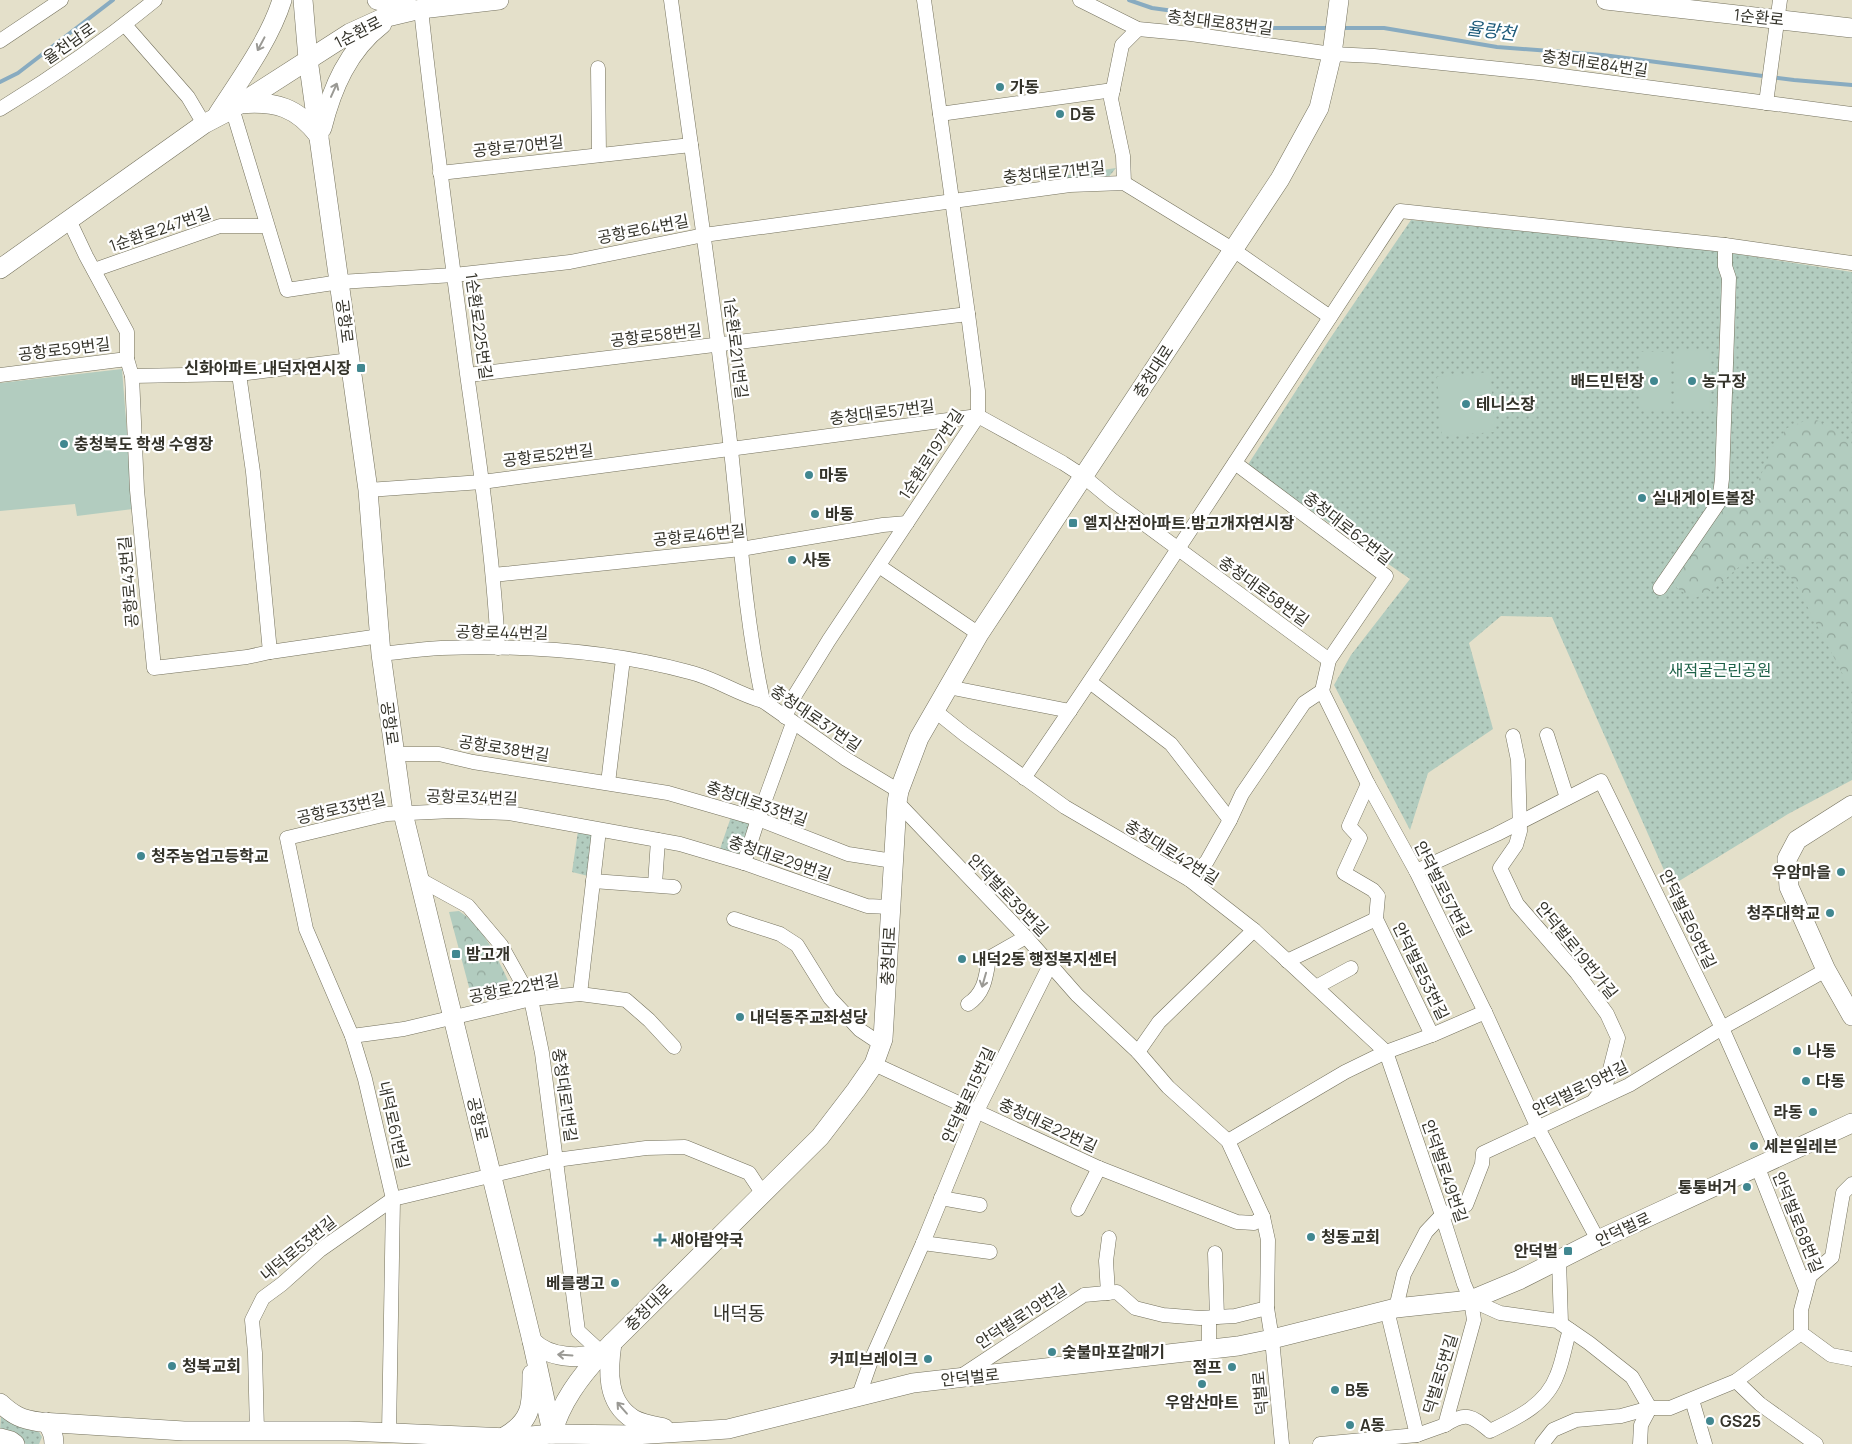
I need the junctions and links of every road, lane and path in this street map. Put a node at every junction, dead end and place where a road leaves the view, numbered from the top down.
1 (61, 0) edge
2 (155, 0) edge
3 (282, 0) edge
4 (303, 0) edge
5 (377, 0) edge
6 (499, 0) edge
7 (671, 0) edge
8 (924, 0) edge
9 (1080, 0) edge
10 (1340, 0) edge
11 (1608, 0) edge
12 (1780, 0) edge
13 (418, 10) junction
14 (1778, 20) junction
15 (125, 25) junction
16 (1852, 28) edge
17 (1138, 29) junction
18 (0, 41) edge
19 (1332, 49) junction
20 (308, 59) junction
21 (598, 68) dead end
22 (1113, 90) junction
23 (1766, 103) junction
24 (236, 106) junction
25 (0, 109) edge
26 (940, 114) junction
27 (1852, 114) edge
28 (210, 121) junction
29 (319, 136) junction
30 (691, 145) junction
31 (599, 155) junction
32 (440, 173) junction
33 (1124, 183) junction
34 (952, 201) junction
35 (69, 220) junction
36 (267, 226) junction
37 (704, 235) junction
38 (1725, 244) junction
39 (1232, 249) junction
40 (1852, 263) edge
41 (0, 269) edge
42 (94, 270) junction
43 (454, 275) junction
44 (340, 282) junction
45 (968, 314) junction
46 (1330, 317) junction
47 (718, 345) junction
48 (127, 359) junction
49 (350, 360) junction
50 (239, 374) junction
51 (0, 375) edge
52 (468, 375) junction
53 (132, 376) junction
54 (978, 416) junction
55 (731, 450) junction
56 (1236, 463) junction
57 (1083, 476) junction
58 (482, 482) junction
59 (368, 490) junction
60 (908, 523) junction
61 (741, 549) junction
62 (1178, 550) junction
63 (880, 566) junction
64 (493, 575) junction
65 (1660, 588) dead end
66 (979, 634) junction
67 (380, 645) junction
68 (498, 648) junction
69 (270, 652) junction
70 (622, 659) junction
71 (1329, 660) junction
72 (1090, 682) junction
73 (948, 687) junction
74 (1322, 692) junction
75 (763, 701) junction
76 (934, 710) junction
77 (1070, 711) junction
78 (789, 720) junction
79 (1546, 735) dead end
80 (1513, 736) dead end
81 (394, 754) junction
82 (1024, 778) junction
83 (608, 783) junction
84 (1368, 784) junction
85 (898, 797) junction
86 (1567, 798) junction
87 (1852, 805) edge
88 (403, 813) junction
89 (758, 819) junction
90 (1230, 820) junction
91 (1519, 822) junction
92 (599, 830) junction
93 (286, 838) joint
94 (658, 840) junction
95 (893, 861) junction
96 (744, 863) junction
97 (1416, 871) junction
98 (419, 879) junction
99 (1190, 880) junction
100 (593, 881) junction
101 (655, 884) junction
102 (674, 887) dead end
103 (890, 907) junction
104 (734, 919) dead end
105 (1376, 919) junction
106 (1254, 930) junction
107 (1026, 938) junction
108 (1287, 961) junction
109 (1050, 965) junction
110 (1351, 968) dead end
111 (1826, 970) junction
112 (1316, 987) junction
113 (580, 994) junction
114 (531, 999) junction
115 (968, 1004) dead end
116 (1485, 1012) junction
117 (1852, 1016) edge
118 (454, 1018) junction
119 (1722, 1028) junction
120 (1432, 1035) junction
121 (352, 1036) junction
122 (881, 1044) junction
123 (674, 1047) dead end
124 (1138, 1052) junction
125 (1386, 1052) junction
126 (874, 1064) junction
127 (1592, 1103) junction
128 (977, 1111) junction
129 (1852, 1123) edge
130 (1538, 1128) junction
131 (1228, 1141) junction
132 (1782, 1157) junction
133 (556, 1160) junction
134 (1099, 1168) junction
135 (1758, 1168) junction
136 (492, 1176) junction
137 (1852, 1184) edge
138 (763, 1194) junction
139 (941, 1198) junction
140 (393, 1200) junction
141 (980, 1205) dead end
142 (1078, 1209) dead end
143 (1442, 1215) junction
144 (1263, 1217) junction
145 (1109, 1238) dead end
146 (1598, 1240) junction
147 (924, 1243) junction
148 (990, 1252) dead end
149 (1215, 1253) dead end
150 (1559, 1260) junction
151 (1806, 1290) junction
152 (1108, 1293) junction
153 (1471, 1300) junction
154 (1267, 1308) junction
155 (1392, 1309) junction
156 (1213, 1318) junction
157 (1565, 1326) junction
158 (1801, 1333) junction
159 (1272, 1339) junction
160 (532, 1340) junction
161 (607, 1348) junction
162 (1209, 1349) junction
163 (1852, 1359) edge
164 (957, 1379) junction
165 (1736, 1381) junction
166 (858, 1398) junction
167 (1692, 1400) junction
168 (0, 1403) edge
169 (1650, 1408) junction
170 (1445, 1425) junction
171 (257, 1431) junction
172 (682, 1432) junction
173 (389, 1433) junction
174 (51, 1434) edge
175 (1417, 1435) junction
176 (504, 1437) junction
177 (0, 1438) edge
178 (553, 1439) edge
179 (15, 1444) edge
180 (656, 1444) edge
181 (1282, 1444) edge
182 (1320, 1444) edge
183 (1542, 1444) edge
184 (1640, 1444) edge
185 (1705, 1444) edge
186 (1816, 1444) edge

1 - 18 street
2 - 15 street, 율천남로
3 -> 28 street
4 - 20 street, 공항로
5 - 13 street
6 - 13 street, 1순환로
7 - 30 street, 1순환로211번길
8 - 26 street, 1순환로197번길
9 - 17 street, 충청대로83번길
10 - 19 street, 충청대로
11 - 14 street, 1순환로
12 - 14 street
13 - 20 street, 1순환로
29 -> 13 street
13 - 32 street, 1순환로225번길
14 - 16 street, 1순환로
14 - 23 street
15 - 25 street, 율천남로
15 - 28 street
17 - 19 street, 충청대로83번길
17 - 22 street
19 - 23 street, 충청대로84번길
19 - 39 street, 충청대로
20 - 24 street, 1순환로
20 - 29 street, 공항로
21 - 31 street
22 - 26 street
22 - 33 street
23 - 27 street, 충청대로84번길
24 - 28 street, 1순환로
24 - 29 street
24 - 36 street
26 - 34 street, 1순환로197번길
28 - 35 street, 1순환로
29 - 44 street, 공항로
30 - 31 street, 공항로70번길
30 - 37 street, 1순환로211번길
31 - 32 street, 공항로70번길
32 - 43 street, 1순환로225번길
33 - 34 street, 충청대로71번길
33 - 39 street, 충청대로71번길
34 - 37 street, 공항로64번길
34 - 45 street, 1순환로197번길
35 - 41 street, 1순환로
35 - 42 street, 1순환로247번길
36 - 42 street, 1순환로247번길
36 - 44 street
37 - 43 street, 공항로64번길
37 - 47 street, 1순환로211번길
38 - 40 street
38 - 46 street
38 - 65 street
39 - 46 street, 충청대로71번길
39 - 57 street, 충청대로
42 - 48 street, 1순환로247번길
43 - 44 street, 공항로64번길
43 - 52 street, 1순환로225번길
44 - 49 street, 공항로
45 - 47 street, 공항로58번길
45 - 54 street, 1순환로197번길
46 - 56 street
47 - 52 street, 공항로58번길
47 - 55 street, 1순환로211번길
48 - 51 street, 공항로59번길
48 - 53 street, 공항로59번길
49 - 50 street
49 - 59 street, 공항로
50 - 53 street
50 - 69 street
52 - 58 street, 1순환로225번길
53 - 69 street, 공항로43번길
54 - 55 street, 충청대로57번길
54 - 57 street
54 - 60 street, 1순환로197번길
55 - 58 street, 공항로52번길
55 - 61 street, 1순환로211번길
56 - 62 street
56 - 71 street, 충청대로62번길
57 - 62 street, 충청대로58번길
57 - 66 street, 충청대로
58 - 59 street, 공항로52번길
58 - 64 street, 1순환로225번길
59 - 67 street, 공항로
60 - 61 street, 공항로46번길
60 - 63 street, 1순환로197번길
61 - 64 street, 공항로46번길
61 - 75 street, 1순환로211번길
62 - 71 street, 충청대로58번길
62 - 72 street
63 - 66 street
63 - 78 street, 1순환로197번길
64 - 68 street, 1순환로225번길
66 - 73 street, 충청대로
67 - 68 street, 공항로44번길
67 - 69 street, 공항로43번길
67 - 81 street, 공항로
68 - 70 street, 공항로44번길
70 - 75 street, 충청대로37번길
70 - 83 street
71 - 74 street, 충청대로62번길
72 - 77 street
72 - 90 street
73 - 76 street, 충청대로
73 - 77 street
74 - 84 street, 안덕벌로57번길
74 - 90 street
75 - 78 street, 충청대로37번길
76 - 82 street, 충청대로42번길
76 - 85 street, 충청대로
77 - 82 street
78 - 85 street, 충청대로37번길
78 - 89 street, 1순환로197번길
79 - 86 street
80 - 91 street
81 - 83 street, 공항로38번길
81 - 88 street, 공항로
82 - 99 street, 충청대로42번길
83 - 89 street, 충청대로33번길
84 - 97 street, 안덕벌로57번길
84 - 105 street, 안덕벌로53번길
85 - 95 street, 충청대로
85 - 107 street, 안덕벌로39번길
86 - 91 street, 안덕벌로69번길
86 - 119 street, 안덕벌로69번길
87 - 111 street
88 - 92 street, 공항로34번길
88 - 93 street, 공항로33번길
88 - 98 street, 공항로
89 - 95 street, 충청대로33번길
89 - 96 street, 1순환로197번길
90 - 99 street
91 - 97 street, 안덕벌로69번길
91 - 127 street, 안덕벌로19번가길
92 - 94 street, 충청대로29번길
92 - 100 street, 공항로22번길
93 - 121 street, 내덕로61번길
94 - 96 street, 충청대로29번길
94 - 101 street
95 - 103 street, 충청대로
96 - 103 street, 충청대로29번길
97 - 116 street, 안덕벌로57번길
98 - 114 street, 충청대로1번길
98 - 118 street, 공항로
99 - 106 street, 충청대로42번길
100 - 101 street
100 - 113 street, 공항로22번길
101 - 102 street
103 - 122 street, 충청대로
104 - 122 street
105 - 108 street
105 - 120 street, 안덕벌로53번길
106 - 108 street, 충청대로42번길
106 - 124 street
107 - 109 street, 안덕벌로39번길
107 -> 115 street
108 - 112 street, 충청대로42번길
109 - 124 street, 안덕벌로39번길
109 - 128 street, 안덕벌로15번길
110 - 112 street
111 - 117 street
111 - 119 street, 안덕벌로19번길
112 - 125 street, 충청대로42번길
113 - 114 street, 공항로22번길
113 - 123 street, 공항로22번길
114 - 118 street, 공항로22번길
114 - 133 street, 충청대로1번길
116 - 120 street
116 - 130 street, 안덕벌로57번길
118 - 121 street, 공항로22번길
118 - 136 street, 공항로
119 - 127 street, 안덕벌로19번길
119 - 132 street, 안덕벌로69번길
120 - 125 street
121 - 140 street, 내덕로61번길
122 - 126 street, 충청대로
124 - 131 street, 안덕벌로39번길
125 - 131 street
125 - 143 street, 안덕벌로49번길
126 - 128 street, 충청대로22번길
126 - 138 street, 충청대로
127 - 130 street, 안덕벌로19번길
128 - 134 street, 충청대로22번길
128 - 139 street, 안덕벌로15번길
129 - 132 street, 안덕벌로
130 - 143 street, 안덕벌로19번길
130 - 146 street, 안덕벌로57번길
131 - 144 street, 안덕벌로39번길
132 - 135 street, 안덕벌로
133 - 136 street
133 - 138 street
133 - 161 street, 충청대로1번길
134 - 142 street, 충청대로22번길
134 - 144 street, 충청대로22번길
135 - 146 street, 안덕벌로
135 - 151 street, 안덕벌로68번길
136 - 140 street
136 - 160 street, 공항로
137 - 151 street
138 - 161 street, 충청대로
139 - 141 street
139 - 147 street, 안덕벌로15번길
140 - 171 street, 내덕로53번길
140 - 173 street, 내덕로61번길
143 - 153 street, 안덕벌로49번길
143 - 155 street, 안덕벌로19번길
144 - 154 street, 안덕벌로39번길
145 - 152 street
146 - 150 street, 안덕벌로
147 - 148 street
147 - 166 street, 안덕벌로15번길
149 - 156 street
150 - 153 street, 안덕벌로
150 - 157 street
151 - 158 street
152 - 156 street
152 - 164 street, 안덕벌로19번길
153 - 155 street, 안덕벌로
153 - 157 street
153 - 170 street, 덕벌로5번길
154 - 156 street
154 - 159 street, 안덕벌로39번길
155 - 159 street, 안덕벌로
155 - 175 street
156 - 162 street
157 - 169 street
157 - 170 street
158 - 163 street
158 - 165 street
159 - 162 street, 안덕벌로
159 - 181 street, 덕벌로
161 -> 160 street
160 - 176 street
160 - 178 street, 공항로
172 -> 161 street
161 - 178 street, 충청대로
162 - 164 street, 안덕벌로
164 - 166 street, 안덕벌로
165 - 167 street
165 - 186 street
166 - 172 street, 안덕벌로
167 - 169 street
167 - 185 street
168 - 174 street, 안덕벌로
169 - 183 street
169 - 184 street
170 - 175 street, 덕벌로5번길
171 - 173 street, 안덕벌로
171 - 174 street, 안덕벌로
172 - 178 street, 안덕벌로
172 - 180 street
173 - 176 street, 안덕벌로
175 - 182 street, 덕벌로5번길
176 - 178 street, 안덕벌로
177 - 179 street

